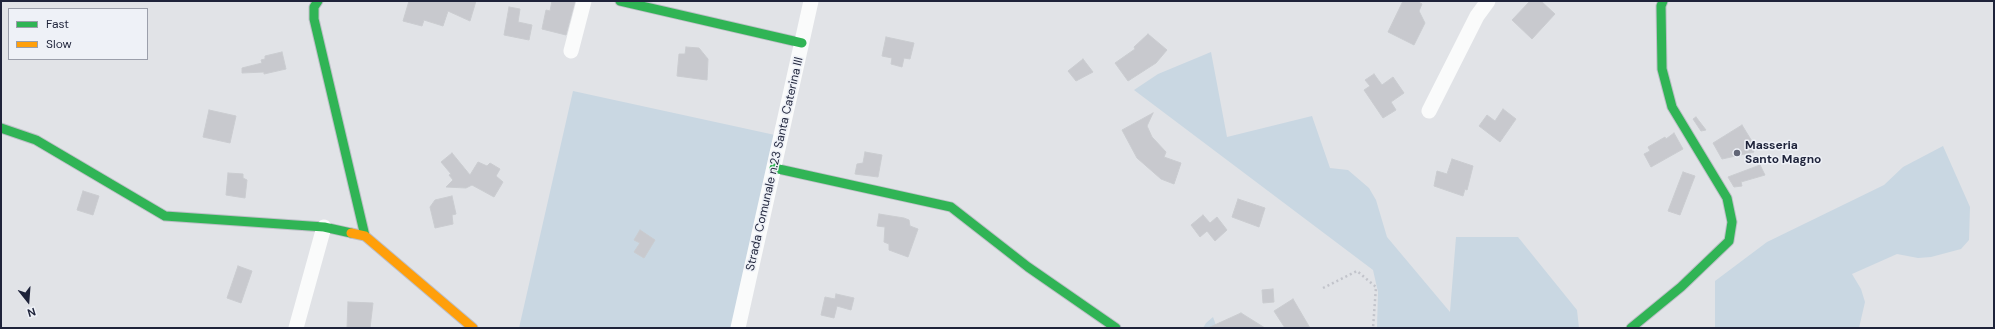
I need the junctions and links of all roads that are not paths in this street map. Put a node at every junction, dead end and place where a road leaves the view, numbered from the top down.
1 (318, 1) edge
2 (584, 1) edge
3 (620, 1) edge
4 (811, 1) edge
5 (1488, 1) edge
6 (1663, 1) edge
7 (802, 43) junction
8 (571, 51) dead end
9 (1429, 111) dead end
10 (1, 128) edge
11 (774, 168) junction
12 (324, 227) junction
13 (365, 236) junction
14 (296, 328) edge
15 (474, 328) edge
16 (738, 328) edge
17 (1116, 328) edge
18 (1631, 328) edge

1 - 13 street
2 - 8 street
3 - 7 street
4 - 7 street, Strada Comunale n.23 Santa Caterina III
5 - 9 street
6 - 18 street
7 - 11 street, Strada Comunale n.23 Santa Caterina III
10 - 12 street
11 - 16 street, Strada Comunale n.23 Santa Caterina III
11 - 17 street
12 - 13 street
12 - 14 street
13 - 15 street

